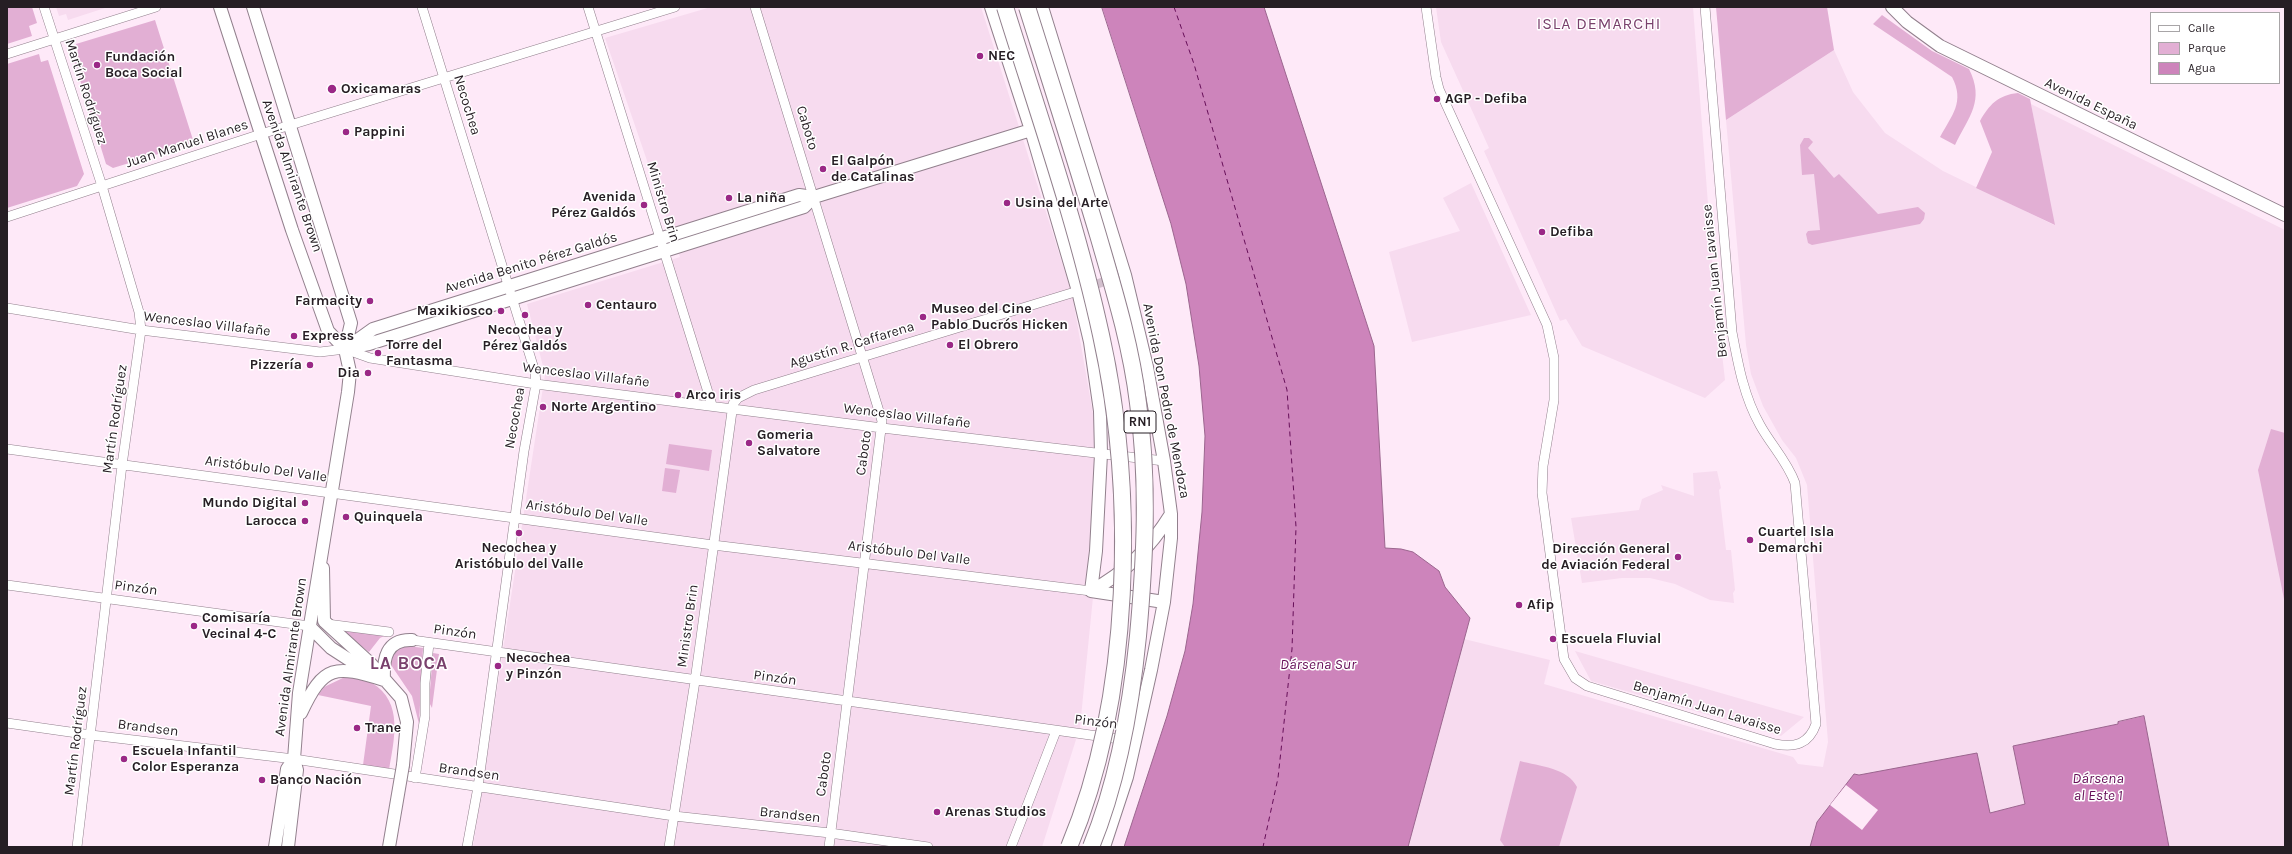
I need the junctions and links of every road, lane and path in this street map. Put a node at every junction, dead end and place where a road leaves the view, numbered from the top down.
1 (44, 7) edge
2 (156, 7) edge
3 (220, 7) edge
4 (253, 7) edge
5 (422, 7) edge
6 (588, 7) edge
7 (675, 7) edge
8 (755, 7) edge
9 (991, 7) edge
10 (1005, 7) edge
11 (1027, 7) edge
12 (1042, 7) edge
13 (1426, 7) edge
14 (1705, 7) edge
15 (1892, 7) edge
16 (595, 32) junction
17 (54, 38) junction
18 (7, 54) edge
19 (444, 79) junction
20 (289, 127) junction
21 (1031, 130) junction
22 (261, 134) junction
23 (102, 186) junction
24 (814, 197) junction
25 (2285, 215) edge
26 (7, 217) edge
27 (660, 239) junction
28 (664, 253) junction
29 (507, 286) junction
30 (1078, 291) junction
31 (511, 298) junction
32 (7, 308) edge
33 (141, 330) junction
34 (345, 349) junction
35 (863, 356) junction
36 (536, 384) junction
37 (712, 405) junction
38 (731, 408) junction
39 (882, 428) junction
40 (7, 449) edge
41 (1101, 454) junction
42 (1164, 461) junction
43 (122, 465) junction
44 (331, 493) junction
45 (1171, 514) junction
46 (515, 518) junction
47 (713, 545) junction
48 (322, 560) junction
49 (863, 563) junction
50 (7, 585) edge
51 (1091, 591) junction
52 (107, 598) junction
53 (1164, 602) junction
54 (327, 624) junction
55 (309, 626) junction
56 (389, 632) dead end
57 (412, 640) joint
58 (429, 642) junction
59 (496, 652) junction
60 (384, 680) junction
61 (695, 681) junction
62 (848, 702) junction
63 (298, 718) junction
64 (7, 723) edge
65 (1056, 731) junction
66 (91, 735) junction
67 (1136, 741) junction
68 (294, 759) junction
69 (414, 778) junction
70 (478, 787) junction
71 (1116, 807) junction
72 (674, 816) junction
73 (830, 833) junction
74 (77, 847) edge
75 (276, 847) edge
76 (288, 847) edge
77 (389, 847) edge
78 (467, 847) edge
79 (669, 847) edge
80 (829, 847) edge
81 (928, 847) edge
82 (1011, 847) edge
83 (1069, 847) edge
84 (1091, 847) edge
85 (1094, 847) edge
86 (1104, 847) edge

1 - 17 street, Martín Rodríguez
2 - 17 street
3 - 22 main road, Avenida Almirante Brown
4 - 20 main road, Avenida Almirante Brown
5 - 19 street, Necochea
6 - 16 street, Ministro Brin
7 - 16 street, Juan Manuel Blanes
8 - 24 street, Caboto
9 - 21 main road
10 - 83 highway, RN1, bridge
11 - 84 highway, RN1, bridge
12 - 42 main road, Avenida Don Pedro de Mendoza
13 - 14 street, Benjamín Juan Lavaisse
15 - 25 main road, Avenida España
16 - 19 street, Juan Manuel Blanes
16 - 27 street, Ministro Brin
17 - 18 street
17 - 23 street, Martín Rodríguez
19 - 20 street, Juan Manuel Blanes
19 - 29 street, Necochea
20 - 22 street, Juan Manuel Blanes
20 - 34 main road, Avenida Almirante Brown
21 - 24 main road, Avenida Benito Pérez Galdós
21 - 30 main road
22 - 23 street, Juan Manuel Blanes
22 - 34 main road, Avenida Almirante Brown
23 - 26 street, Juan Manuel Blanes
23 - 33 street, Martín Rodríguez
24 - 27 main road, Avenida Benito Pérez Galdós
24 - 28 main road, Avenida Benito Pérez Galdós
24 - 35 street, Caboto
27 - 28 street, Ministro Brin
27 - 29 main road, Avenida Benito Pérez Galdós
28 - 31 main road, Avenida Benito Pérez Galdós
28 - 37 street, Ministro Brin
29 - 31 street, Necochea
29 - 34 main road, Avenida Benito Pérez Galdós
30 - 35 street, Agustín R. Caffarena
30 - 41 main road
31 - 34 main road, Avenida Benito Pérez Galdós
31 - 36 street, Necochea
32 - 33 street, Wenceslao Villafañe
33 - 34 street, Wenceslao Villafañe
33 - 43 street, Martín Rodríguez
34 - 36 street, Wenceslao Villafañe
34 - 44 main road, Avenida Almirante Brown
35 - 38 street, Agustín R. Caffarena
35 - 39 street, Caboto
36 - 37 street, Wenceslao Villafañe
36 - 46 street, Necochea
37 - 38 street, Wenceslao Villafañe
38 - 39 street, Wenceslao Villafañe
38 - 47 street, Ministro Brin
39 - 41 street, Wenceslao Villafañe
39 - 49 street, Caboto
40 - 43 street, Aristóbulo Del Valle
41 - 42 street, Wenceslao Villafañe
41 - 51 main road
42 - 45 main road, Avenida Don Pedro de Mendoza
43 - 44 street, Aristóbulo Del Valle
43 - 52 street, Martín Rodríguez
44 - 46 street, Aristóbulo Del Valle
44 - 48 main road, Avenida Almirante Brown
45 - 51 main road
45 - 53 main road, Avenida Don Pedro de Mendoza
46 - 47 street, Aristóbulo Del Valle
46 - 59 street, Necochea
47 - 49 street, Aristóbulo Del Valle
47 - 61 street, Ministro Brin
48 - 54 main road, Avenida Almirante Brown
48 - 55 main road, Avenida Almirante Brown
49 - 51 street, Aristóbulo Del Valle
49 - 62 street, Caboto
50 - 52 street, Pinzón
51 - 53 main road, Aristóbulo Del Valle
52 - 55 street, Pinzón
52 - 66 street, Martín Rodríguez
53 - 67 main road, Avenida Don Pedro de Mendoza
54 - 56 street
54 - 60 main road
55 - 60 main road
55 - 63 main road, Avenida Almirante Brown
57 - 58 street, Pinzón
57 - 60 main road
58 - 59 street, Pinzón
58 - 69 street
59 - 61 street, Pinzón
59 - 70 street, Necochea
60 - 63 main road
60 - 77 main road, bridge
61 - 62 street, Pinzón
61 - 72 street, Ministro Brin
62 - 65 street, Pinzón
62 - 73 street, Caboto
63 - 68 main road, Avenida Almirante Brown
64 - 66 street, Brandsen
65 - 67 street, Pinzón
65 - 82 street
66 - 68 street, Brandsen
66 - 74 street, Martín Rodríguez
67 - 71 main road, Avenida Don Pedro de Mendoza
68 - 69 street, Brandsen
68 - 75 main road, Avenida Almirante Brown
68 - 76 main road, Avenida Almirante Brown
69 - 70 street, Brandsen
70 - 72 street, Brandsen
70 - 78 street, Necochea
71 - 85 main road, Avenida Don Pedro de Mendoza
71 - 86 main road, Avenida Don Pedro de Mendoza
72 - 73 street, Brandsen
72 - 79 street, Ministro Brin
73 - 80 street, Caboto
73 - 81 street, Brandsen

